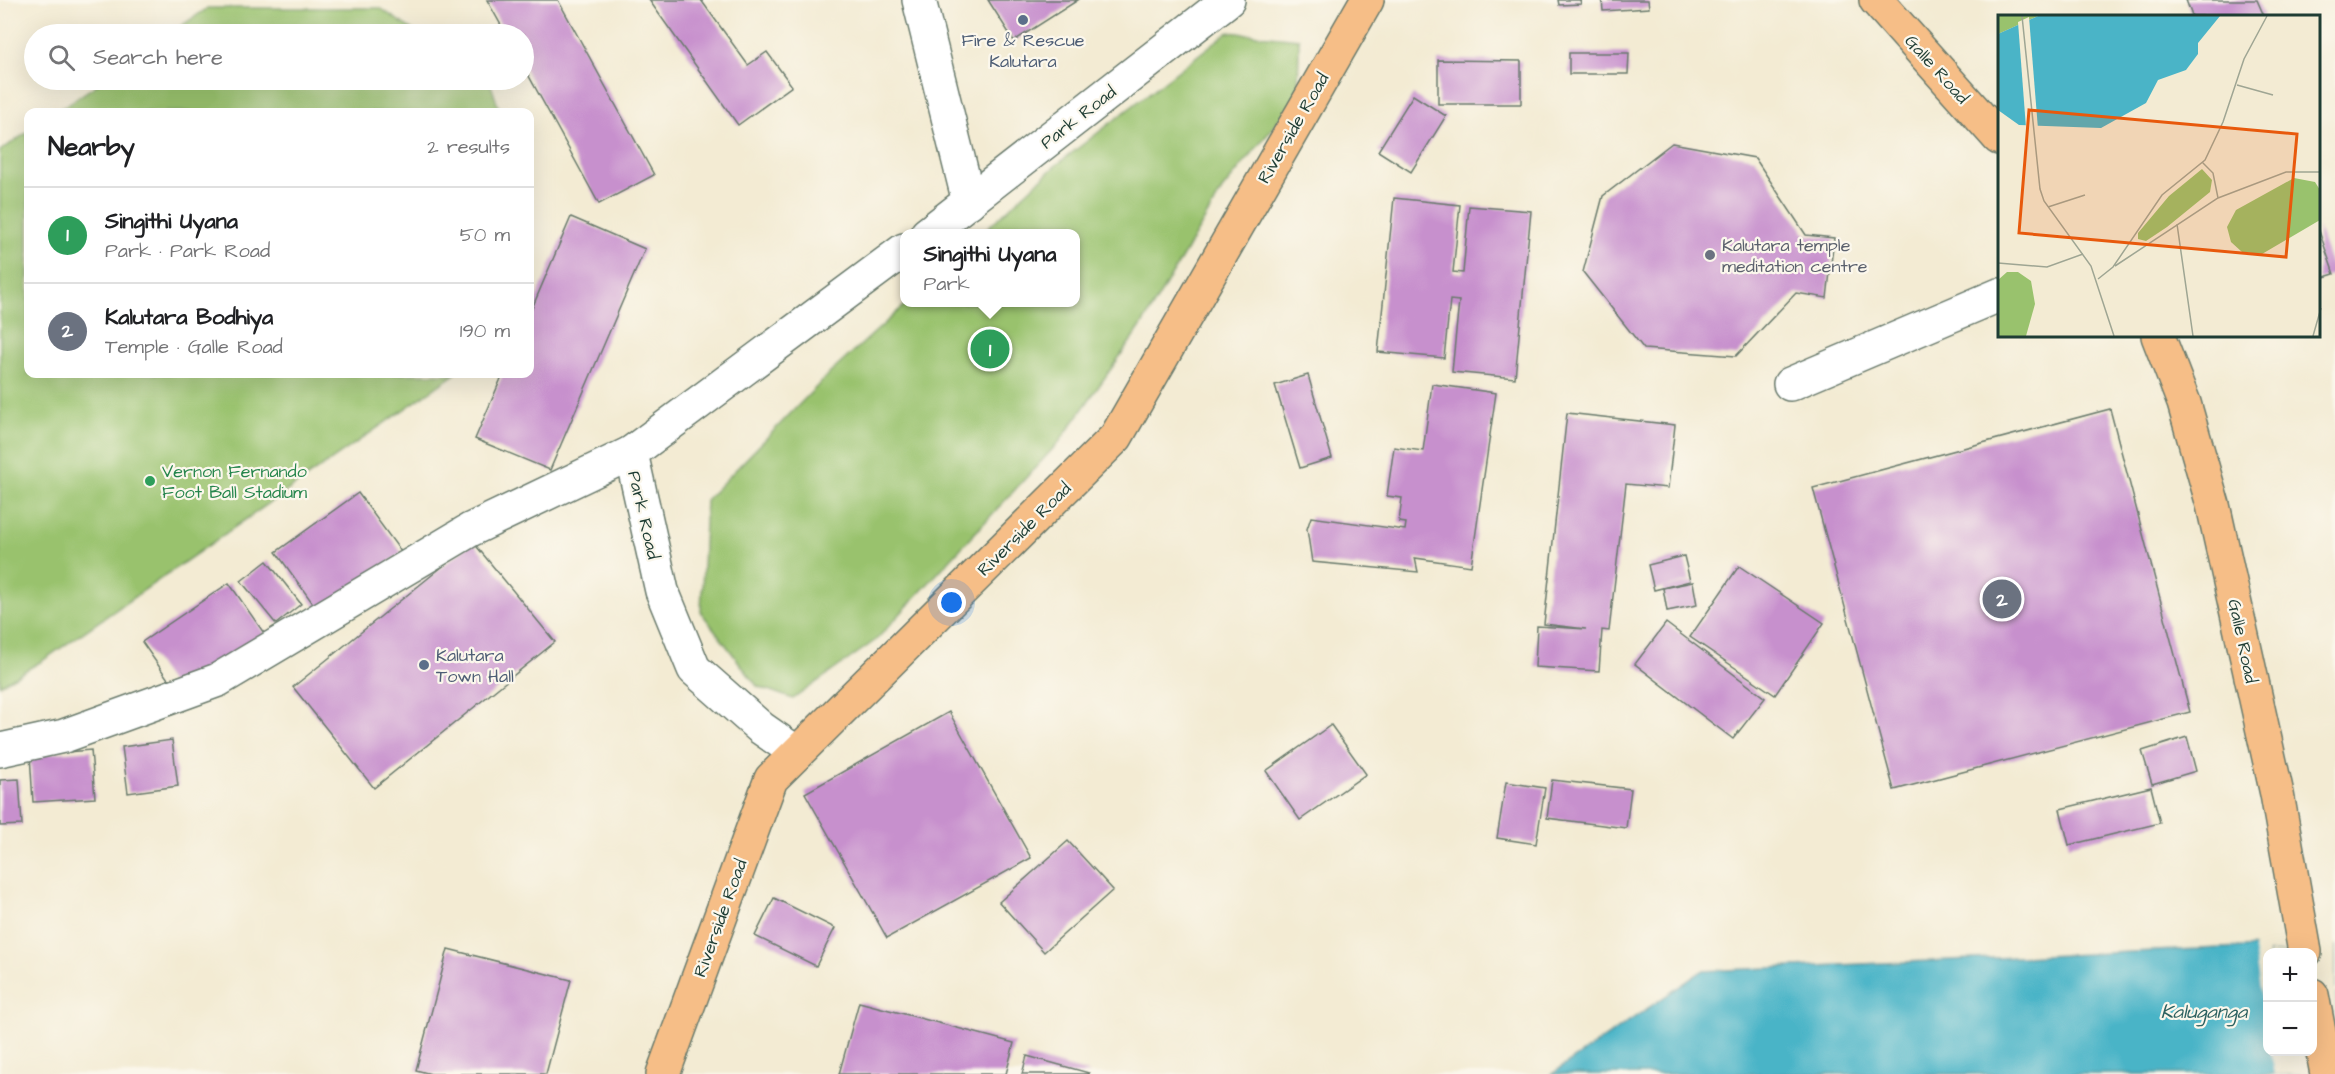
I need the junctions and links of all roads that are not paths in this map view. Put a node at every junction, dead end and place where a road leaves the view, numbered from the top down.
1 (919, 0) edge
2 (1228, 0) edge
3 (1367, 0) edge
4 (1876, 0) edge
5 (1998, 137) edge
6 (969, 202) junction
7 (934, 229) edge
8 (900, 253) edge
9 (1998, 295) edge
10 (2159, 338) edge
11 (1790, 384) dead end
12 (630, 453) junction
13 (0, 750) edge
14 (797, 753) junction
15 (2304, 948) edge
16 (2314, 1002) edge
17 (663, 1074) edge
18 (2326, 1074) edge

1 - 6 street
2 - 6 street, Park Road
3 - 14 main road, Riverside Road
4 - 5 main road, Galle Road
6 - 7 street, Park Road
8 - 12 street, Park Road
9 - 11 street
10 - 15 main road, Galle Road
12 - 13 street
12 - 14 street, Park Road
14 - 17 main road, Riverside Road
16 - 18 main road

